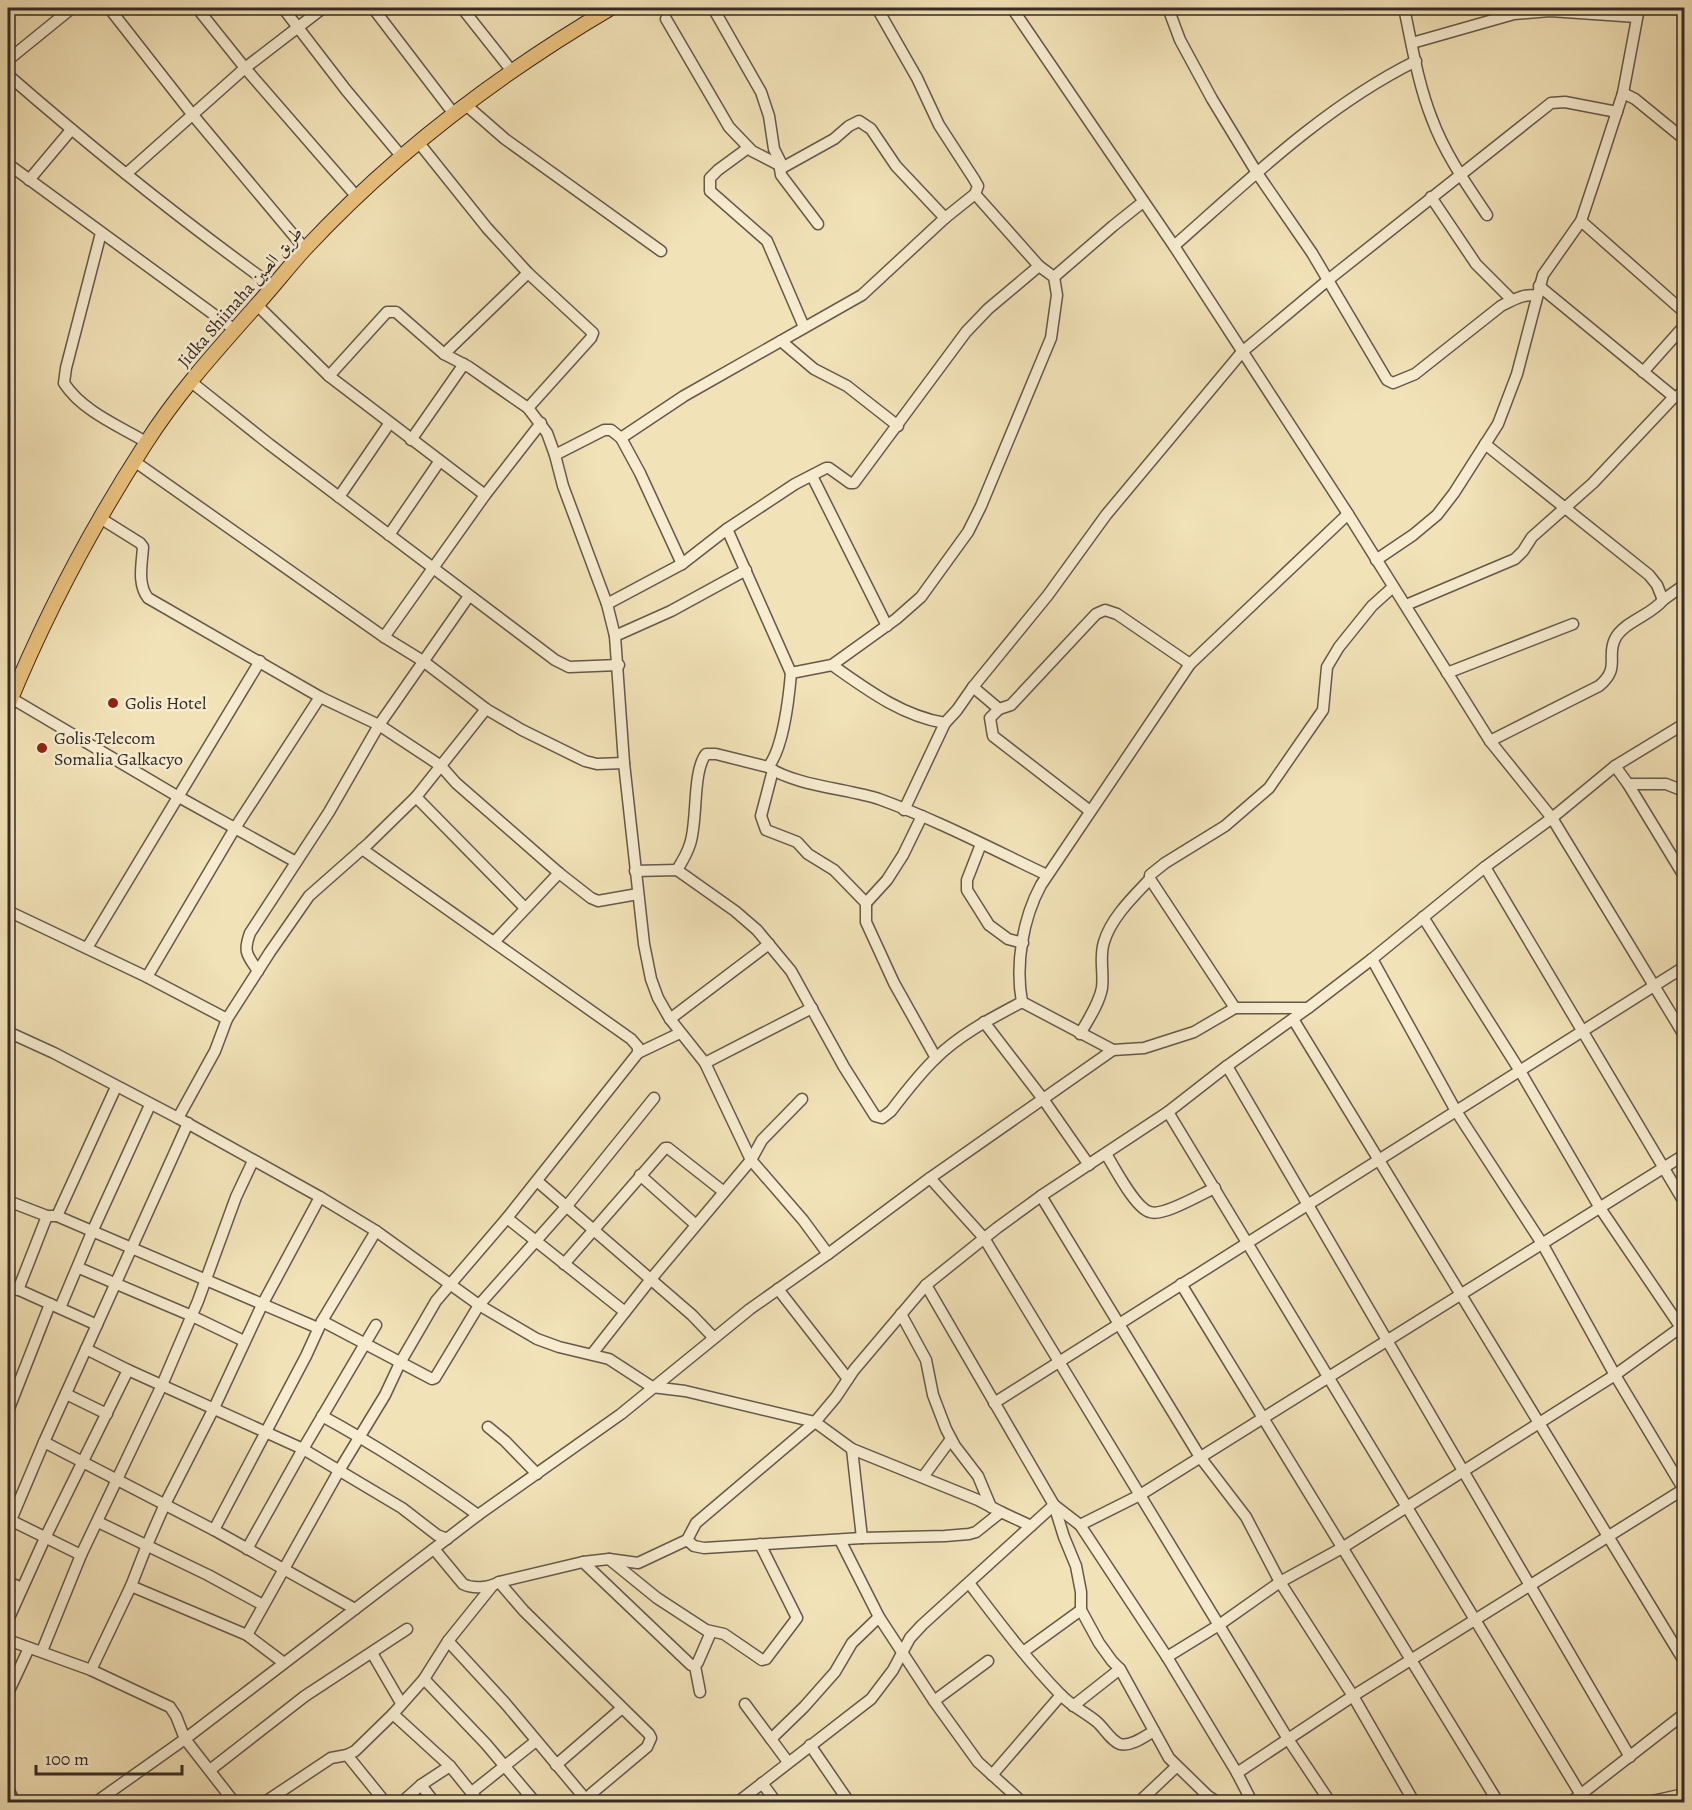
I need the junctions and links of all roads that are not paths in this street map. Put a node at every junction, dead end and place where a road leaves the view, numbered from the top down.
1 (72, 8) edge
2 (109, 8) edge
3 (197, 8) edge
4 (283, 8) edge
5 (323, 8) edge
6 (373, 8) edge
7 (462, 8) edge
8 (611, 8) edge
9 (713, 8) edge
10 (877, 8) edge
11 (1012, 8) edge
12 (1168, 8) edge
13 (1404, 8) edge
14 (1514, 11) edge
15 (1638, 12) edge
16 (666, 19) dead end
17 (298, 28) junction
18 (1412, 43) junction
19 (8, 60) edge
20 (1416, 61) junction
21 (245, 68) junction
22 (511, 70) junction
23 (8, 75) edge
24 (1623, 93) junction
25 (466, 105) junction
26 (1617, 112) junction
27 (192, 114) junction
28 (454, 114) junction
29 (71, 130) junction
30 (1684, 139) edge
31 (419, 143) junction
32 (748, 148) junction
33 (402, 157) junction
34 (8, 164) edge
35 (783, 167) junction
36 (1257, 173) junction
37 (126, 174) junction
38 (1460, 174) junction
39 (29, 180) junction
40 (975, 194) junction
41 (1431, 196) junction
42 (357, 197) junction
43 (1143, 202) junction
44 (1487, 215) dead end
45 (945, 218) junction
46 (1581, 221) junction
47 (818, 225) dead end
48 (101, 233) junction
49 (1174, 246) junction
50 (305, 249) junction
51 (661, 251) dead end
52 (1039, 266) junction
53 (528, 273) junction
54 (1054, 277) junction
55 (1328, 280) junction
56 (273, 285) junction
57 (1538, 291) junction
58 (1512, 300) junction
59 (257, 305) junction
60 (1684, 312) edge
61 (1684, 326) edge
62 (804, 327) junction
63 (235, 330) junction
64 (781, 341) junction
65 (1242, 352) junction
66 (444, 354) junction
67 (464, 364) junction
68 (1643, 372) junction
69 (328, 376) junction
70 (190, 381) junction
71 (1680, 396) edge
72 (528, 408) junction
73 (541, 423) junction
74 (389, 424) junction
75 (898, 426) junction
76 (621, 438) junction
77 (411, 440) junction
78 (146, 441) junction
79 (1485, 444) junction
80 (555, 455) junction
81 (134, 461) junction
82 (439, 462) junction
83 (812, 476) junction
84 (485, 495) junction
85 (339, 497) junction
86 (1566, 508) junction
87 (1348, 514) junction
88 (99, 518) junction
89 (727, 529) junction
90 (388, 535) junction
91 (1376, 560) junction
92 (682, 564) junction
93 (432, 569) junction
94 (746, 570) junction
95 (1684, 585) edge
96 (1393, 587) junction
97 (469, 596) junction
98 (1663, 600) junction
99 (607, 604) junction
100 (1406, 605) junction
101 (1573, 624) dead end
102 (886, 626) junction
103 (615, 636) junction
104 (384, 638) junction
105 (260, 661) junction
106 (423, 662) junction
107 (1190, 664) junction
108 (618, 665) junction
109 (832, 665) junction
110 (791, 673) junction
111 (1447, 673) junction
112 (973, 687) junction
113 (320, 697) junction
114 (9, 702) edge
115 (486, 708) junction
116 (999, 709) junction
117 (945, 723) junction
118 (379, 724) junction
119 (1684, 724) edge
120 (1490, 741) junction
121 (624, 763) junction
122 (441, 766) junction
123 (1615, 766) junction
124 (770, 769) junction
125 (1628, 784) junction
126 (1684, 791) edge
127 (177, 796) junction
128 (416, 797) junction
129 (904, 810) junction
130 (1090, 811) junction
131 (922, 816) junction
132 (1551, 818) junction
133 (235, 828) junction
134 (981, 844) junction
135 (362, 849) junction
136 (296, 862) junction
137 (1485, 867) junction
138 (677, 870) junction
139 (635, 872) junction
140 (559, 873) junction
141 (1047, 875) junction
142 (1684, 876) edge
143 (1150, 879) junction
144 (638, 894) junction
145 (866, 903) junction
146 (525, 908) junction
147 (8, 911) edge
148 (1423, 917) junction
149 (494, 942) junction
150 (1023, 943) junction
151 (769, 944) junction
152 (87, 948) junction
153 (1372, 959) junction
154 (1684, 967) edge
155 (258, 971) junction
156 (147, 978) junction
157 (1655, 986) junction
158 (1022, 1002) junction
159 (812, 1008) junction
160 (1235, 1008) junction
161 (1308, 1008) junction
162 (227, 1019) junction
163 (670, 1019) junction
164 (1293, 1019) junction
165 (984, 1022) junction
166 (8, 1032) edge
167 (1582, 1032) junction
168 (681, 1033) junction
169 (1080, 1034) junction
170 (1684, 1035) edge
171 (1113, 1050) junction
172 (638, 1053) junction
173 (936, 1058) junction
174 (705, 1063) junction
175 (1227, 1066) junction
176 (1520, 1071) junction
177 (116, 1087) junction
178 (654, 1098) dead end
179 (802, 1098) dead end
180 (1043, 1099) junction
181 (150, 1105) junction
182 (1168, 1112) junction
183 (1456, 1112) junction
184 (183, 1121) junction
185 (1106, 1154) junction
186 (1684, 1155) edge
187 (751, 1160) junction
188 (1379, 1160) junction
189 (253, 1161) junction
190 (1089, 1165) junction
191 (1663, 1168) junction
192 (640, 1175) junction
193 (930, 1178) junction
194 (537, 1181) junction
195 (1215, 1188) junction
196 (724, 1192) junction
197 (1041, 1196) junction
198 (320, 1197) junction
199 (8, 1201) edge
200 (1684, 1202) edge
201 (1308, 1204) junction
202 (566, 1207) junction
203 (1600, 1208) junction
204 (52, 1216) junction
205 (507, 1218) junction
206 (696, 1225) junction
207 (593, 1229) junction
208 (376, 1231) junction
209 (92, 1232) junction
210 (984, 1238) junction
211 (536, 1242) junction
212 (1248, 1242) junction
213 (1543, 1245) junction
214 (131, 1246) junction
215 (828, 1254) junction
216 (564, 1264) junction
217 (79, 1268) junction
218 (206, 1279) junction
219 (651, 1279) junction
220 (116, 1283) junction
221 (1181, 1284) junction
222 (449, 1285) junction
223 (926, 1285) junction
224 (13, 1288) edge
225 (778, 1289) junction
226 (1461, 1294) junction
227 (262, 1305) junction
228 (480, 1305) junction
229 (55, 1306) junction
230 (625, 1312) junction
231 (901, 1314) junction
232 (192, 1316) junction
233 (1119, 1323) junction
234 (97, 1325) junction
235 (320, 1325) junction
236 (376, 1325) dead end
237 (1684, 1328) edge
238 (714, 1338) junction
239 (1387, 1340) junction
240 (244, 1341) junction
241 (366, 1343) junction
242 (86, 1349) junction
243 (592, 1354) junction
244 (1059, 1361) junction
245 (400, 1363) junction
246 (128, 1370) junction
247 (1615, 1375) junction
248 (1329, 1377) junction
249 (848, 1379) junction
250 (162, 1385) junction
251 (652, 1387) junction
252 (66, 1394) junction
253 (994, 1402) junction
254 (214, 1408) junction
255 (8, 1411) edge
256 (107, 1414) junction
257 (322, 1416) junction
258 (1263, 1418) junction
259 (815, 1422) junction
260 (1539, 1423) junction
261 (488, 1427) dead end
262 (264, 1432) junction
263 (360, 1437) junction
264 (951, 1439) junction
265 (44, 1442) junction
266 (303, 1449) junction
267 (852, 1449) junction
268 (1200, 1457) junction
269 (82, 1461) junction
270 (340, 1469) junction
271 (1463, 1471) junction
272 (537, 1474) junction
273 (922, 1477) junction
274 (117, 1479) junction
275 (1684, 1489) edge
276 (1140, 1495) junction
277 (165, 1504) junction
278 (1054, 1505) junction
279 (1407, 1506) junction
280 (996, 1509) junction
281 (478, 1515) junction
282 (9, 1520) edge
283 (98, 1522) junction
284 (1080, 1525) junction
285 (1031, 1526) junction
286 (214, 1530) junction
287 (1608, 1537) junction
288 (45, 1538) junction
289 (862, 1538) junction
290 (447, 1539) junction
291 (687, 1540) junction
292 (840, 1540) junction
293 (760, 1544) junction
294 (147, 1545) junction
295 (1342, 1548) junction
296 (247, 1549) junction
297 (434, 1549) junction
298 (81, 1555) junction
299 (609, 1559) junction
300 (583, 1562) junction
301 (284, 1568) junction
302 (8, 1582) edge
303 (1280, 1582) junction
304 (496, 1584) junction
305 (969, 1584) junction
306 (131, 1586) junction
307 (1531, 1586) junction
308 (22, 1588) junction
309 (263, 1605) junction
310 (355, 1609) junction
311 (1081, 1610) junction
312 (879, 1617) junction
313 (8, 1620) edge
314 (1476, 1620) junction
315 (1219, 1625) junction
316 (408, 1629) dead end
317 (711, 1632) junction
318 (247, 1635) junction
319 (8, 1640) edge
320 (448, 1641) junction
321 (29, 1648) junction
322 (42, 1651) junction
323 (902, 1652) junction
324 (1023, 1652) junction
325 (372, 1653) junction
326 (1167, 1656) junction
327 (988, 1661) dead end
328 (1411, 1661) junction
329 (1684, 1661) edge
330 (284, 1663) junction
331 (695, 1666) junction
332 (1120, 1669) junction
333 (91, 1670) junction
334 (424, 1678) junction
335 (700, 1692) dead end
336 (8, 1693) edge
337 (1061, 1695) junction
338 (1353, 1696) junction
339 (934, 1701) junction
340 (401, 1703) junction
341 (746, 1704) dead end
342 (1073, 1706) junction
343 (622, 1708) junction
344 (393, 1714) junction
345 (1684, 1714) edge
346 (1154, 1731) junction
347 (185, 1739) junction
348 (771, 1739) junction
349 (1288, 1739) junction
350 (536, 1741) junction
351 (810, 1745) junction
352 (347, 1755) junction
353 (1630, 1757) junction
354 (788, 1762) junction
355 (556, 1765) junction
356 (450, 1766) junction
357 (505, 1767) junction
358 (1176, 1767) junction
359 (210, 1770) junction
360 (1237, 1773) junction
361 (992, 1775) junction
362 (762, 1784) junction
363 (421, 1785) junction
364 (8, 1789) edge
365 (472, 1792) junction
366 (1684, 1794) edge
367 (1581, 1795) junction
368 (845, 1801) edge
369 (15, 1803) edge
370 (96, 1803) edge
371 (234, 1803) edge
372 (265, 1803) edge
373 (385, 1803) edge
374 (402, 1803) edge
375 (434, 1803) edge
376 (479, 1803) edge
377 (535, 1803) edge
378 (588, 1803) edge
379 (738, 1803) edge
380 (776, 1803) edge
381 (1022, 1803) edge
382 (1139, 1803) edge
383 (1217, 1803) edge
384 (1252, 1803) edge
385 (1330, 1803) edge
386 (1414, 1803) edge
387 (1498, 1803) edge
388 (1571, 1803) edge
389 (1648, 1803) edge

1 - 19 street
2 - 27 street
3 - 21 street
4 - 17 street
5 - 17 street
6 - 28 street
7 - 22 street
8 - 22 main road, Jidka Shiinaha طريق الصين
9 - 35 street
10 - 40 street
11 - 43 street
12 - 36 street
13 - 18 street
14 - 15 street
14 - 18 street
15 - 24 street
16 - 32 street
17 - 21 street
17 - 33 street
18 - 20 street
20 - 36 street
20 - 38 street
21 - 27 street
21 - 42 street
22 - 25 main road, Jidka Shiinaha طريق الصين
23 - 29 street
24 - 26 street
24 - 30 street
25 - 28 main road, Jidka Shiinaha طريق الصين
25 - 51 street
26 - 38 street
26 - 46 street
27 - 37 street
27 - 50 street
28 - 31 main road, Jidka Shiinaha طريق الصين
29 - 37 street
29 - 39 street
31 - 33 main road, Jidka Shiinaha طريق الصين
31 - 53 street
32 - 35 street
32 - 62 street
33 - 42 main road, Jidka Shiinaha طريق الصين
34 - 39 street
35 - 45 street
35 - 47 street
36 - 49 street
36 - 55 street
37 - 56 street
38 - 41 street
38 - 44 street
39 - 48 street
40 - 45 street
40 - 52 street
41 - 55 street
41 - 58 street
42 - 50 main road, Jidka Shiinaha طريق الصين
43 - 49 street
43 - 54 street
45 - 62 street
46 - 57 street
46 - 60 street
48 - 63 street
48 - 78 street
49 - 65 street
50 - 56 main road, Jidka Shiinaha طريق الصين
52 - 54 street
52 - 75 street
53 - 66 street
53 - 72 street
54 - 102 street
55 - 58 street
55 - 65 street
56 - 59 main road, Jidka Shiinaha طريق الصين
57 - 58 street
57 - 68 street
57 - 79 street
59 - 63 main road, Jidka Shiinaha طريق الصين
59 - 69 street
61 - 68 street
62 - 64 street
63 - 70 main road, Jidka Shiinaha طريق الصين
64 - 75 street
64 - 76 street
65 - 87 street
65 - 112 street
66 - 67 street
66 - 69 street
67 - 72 street
67 - 77 street
68 - 71 street
69 - 74 street
70 - 78 main road, Jidka Shiinaha طريق الصين
70 - 85 street
71 - 86 street
72 - 73 street
73 - 80 street
73 - 84 street
74 - 77 street
74 - 85 street
75 - 83 street
76 - 80 street
76 - 92 street
77 - 82 street
78 - 81 main road, Jidka Shiinaha طريق الصين
79 - 86 street
79 - 91 street
80 - 99 street
81 - 88 main road, Jidka Shiinaha طريق الصين
81 - 104 street
82 - 84 street
82 - 90 street
83 - 89 street
83 - 102 street
84 - 93 street
85 - 90 street
86 - 98 street
86 - 100 street
87 - 91 street
87 - 107 street
88 - 105 street
88 - 114 main road, Jidka Shiinaha طريق الصين
89 - 92 street
89 - 94 street
90 - 93 street
91 - 96 street
92 - 99 street
93 - 97 street
93 - 104 street
94 - 103 street
94 - 110 street
95 - 98 street
96 - 100 street
96 - 143 street
97 - 106 street
97 - 108 street
98 - 120 street
99 - 103 street
100 - 111 street
101 - 111 street
102 - 109 street
103 - 108 street
104 - 106 street
105 - 113 street
105 - 127 street
106 - 115 street
106 - 118 street
107 - 116 street
107 - 130 street
108 - 121 street
109 - 110 street
109 - 117 street
110 - 124 street
111 - 120 street
112 - 116 street
112 - 117 street
113 - 118 street
113 - 133 street
114 - 127 street
115 - 121 street
115 - 122 street
116 - 130 street
117 - 129 street
118 - 122 street
118 - 136 street
119 - 123 street
120 - 132 street
121 - 139 street
122 - 128 street
122 - 140 street
123 - 125 street
123 - 132 street
124 - 129 street
124 - 138 street
124 - 145 street
125 - 126 street
125 - 142 street
127 - 133 street
127 - 152 street
128 - 135 street
128 - 146 street
129 - 131 street
130 - 141 street
131 - 134 street
131 - 145 street
132 - 137 street
132 - 157 street
133 - 136 street
133 - 156 street
134 - 141 street
134 - 150 street
135 - 149 street
135 - 155 street
136 - 155 street
137 - 148 street
137 - 167 street
138 - 139 street
138 - 151 street
139 - 144 street
140 - 144 street
140 - 146 street
141 - 150 street
143 - 160 street
143 - 169 street
144 - 163 street
145 - 173 street
146 - 149 street
147 - 152 street
148 - 153 street
148 - 176 street
149 - 172 street
150 - 158 street
151 - 159 street
151 - 163 street
152 - 156 street
153 - 161 street
153 - 183 street
154 - 157 street
155 - 162 street
156 - 162 street
157 - 167 street
157 - 170 street
158 - 165 street
158 - 169 street
159 - 173 street
159 - 174 street
160 - 161 street
160 - 171 street
161 - 164 street
162 - 184 street
163 - 168 street
164 - 175 street
164 - 188 street
165 - 173 street
165 - 180 street
166 - 177 street
167 - 176 street
167 - 191 street
168 - 172 street
168 - 174 street
169 - 171 street
171 - 180 street
172 - 194 street
174 - 187 street
175 - 182 street
175 - 201 street
176 - 183 street
176 - 203 street
177 - 181 street
177 - 204 street
178 - 202 street
179 - 187 street
180 - 190 street
180 - 193 street
181 - 184 street
181 - 209 street
182 - 185 street
182 - 195 street
183 - 188 street
183 - 213 street
184 - 189 street
184 - 214 street
185 - 190 street
185 - 195 street
186 - 191 street
187 - 196 street
187 - 215 street
188 - 201 street
188 - 226 street
189 - 198 street
189 - 218 street
190 - 197 street
191 - 200 street
191 - 203 street
192 - 196 street
192 - 206 street
192 - 207 street
193 - 210 street
193 - 215 street
194 - 202 street
194 - 205 street
195 - 212 street
196 - 206 street
197 - 210 street
197 - 233 street
198 - 208 street
198 - 227 street
199 - 204 street
201 - 212 street
201 - 239 street
202 - 207 street
202 - 211 street
203 - 213 street
203 - 237 street
204 - 209 street
204 - 224 street
205 - 211 street
205 - 222 street
206 - 219 street
207 - 216 street
207 - 219 street
208 - 222 street
208 - 235 street
209 - 214 street
209 - 217 street
210 - 223 street
210 - 244 street
211 - 216 street
211 - 228 street
212 - 221 street
212 - 248 street
213 - 226 street
213 - 247 street
214 - 218 street
214 - 220 street
215 - 225 street
216 - 230 street
217 - 220 street
217 - 229 street
218 - 227 street
218 - 232 street
219 - 230 street
219 - 238 street
220 - 232 street
220 - 234 street
221 - 233 street
221 - 258 street
222 - 228 street
222 - 245 street
223 - 231 street
223 - 253 street
224 - 229 street
225 - 238 street
225 - 249 street
226 - 239 street
226 - 260 street
227 - 235 street
227 - 240 street
228 - 243 street
228 - 245 street
229 - 234 street
229 - 255 street
230 - 243 street
231 - 249 street
231 - 264 street
232 - 240 street
232 - 250 street
233 - 244 street
233 - 268 street
234 - 242 street
235 - 241 street
235 - 262 street
236 - 241 street
237 - 247 street
238 - 251 street
239 - 248 street
239 - 271 street
240 - 254 street
241 - 245 street
241 - 257 street
242 - 246 street
242 - 252 street
243 - 251 street
244 - 253 street
244 - 276 street
245 - 263 street
246 - 250 street
246 - 256 street
247 - 260 street
247 - 275 street
248 - 258 street
248 - 279 street
249 - 259 street
250 - 254 street
250 - 274 street
251 - 259 street
251 - 272 street
252 - 256 street
252 - 265 street
253 - 278 street
254 - 262 street
254 - 277 street
256 - 269 street
257 - 263 street
257 - 266 street
258 - 268 street
258 - 295 street
259 - 267 street
259 - 291 street
260 - 271 street
260 - 287 street
261 - 272 street
262 - 266 street
262 - 286 street
263 - 270 street
263 - 281 street
264 - 273 street
264 - 280 street
265 - 269 street
265 - 282 street
266 - 270 street
266 - 296 street
267 - 273 street
267 - 289 street
268 - 276 street
268 - 303 street
269 - 274 street
269 - 288 street
270 - 290 street
270 - 301 street
271 - 279 street
271 - 307 street
272 - 281 street
273 - 280 street
274 - 277 street
274 - 283 street
275 - 287 street
276 - 284 street
276 - 315 street
277 - 286 street
277 - 294 street
278 - 284 street
278 - 285 street
278 - 311 street
279 - 295 street
279 - 314 street
280 - 285 street
280 - 289 street
281 - 290 street
282 - 288 street
283 - 294 street
283 - 298 street
284 - 326 street
285 - 305 street
286 - 296 street
287 - 307 street
287 - 329 street
288 - 298 street
288 - 308 street
289 - 292 street
290 - 297 street
291 - 293 street
291 - 299 street
292 - 293 street
292 - 312 street
293 - 317 street
294 - 306 street
294 - 309 street
295 - 303 street
295 - 328 street
296 - 301 street
297 - 304 street
297 - 310 street
298 - 322 street
299 - 300 street
299 - 317 street
300 - 304 street
300 - 331 street
301 - 309 street
301 - 310 street
302 - 308 street
303 - 315 street
303 - 338 street
304 - 320 street
304 - 343 street
305 - 323 street
305 - 324 street
306 - 318 street
306 - 333 street
307 - 314 street
307 - 353 street
308 - 313 street
309 - 318 street
310 - 330 street
311 - 324 street
311 - 332 street
312 - 323 street
312 - 348 street
314 - 328 street
314 - 367 street
315 - 326 street
315 - 349 street
316 - 325 street
317 - 331 street
318 - 330 street
319 - 321 street
320 - 334 street
320 - 350 street
321 - 322 street
321 - 336 street
322 - 333 street
323 - 339 street
323 - 351 street
324 - 337 street
325 - 340 street
325 - 359 street
326 - 360 street
327 - 339 street
328 - 338 street
328 - 387 street
330 - 347 street
331 - 335 street
332 - 342 street
332 - 346 street
333 - 347 street
334 - 340 street
334 - 357 street
337 - 342 street
337 - 361 street
338 - 349 street
338 - 386 street
339 - 361 street
340 - 344 street
341 - 348 street
342 - 346 street
343 - 355 street
343 - 378 street
344 - 352 street
344 - 356 street
345 - 353 street
346 - 358 street
347 - 359 street
347 - 370 street
348 - 354 street
349 - 360 street
349 - 385 street
350 - 355 street
350 - 357 street
351 - 354 street
351 - 368 street
352 - 372 street
352 - 373 street
353 - 367 street
354 - 362 street
355 - 378 street
356 - 363 street
356 - 365 street
357 - 365 street
357 - 377 street
358 - 382 street
358 - 383 street
359 - 371 street
360 - 384 street
361 - 381 street
362 - 379 street
362 - 380 street
363 - 374 street
363 - 375 street
364 - 369 street
365 - 376 street
366 - 389 street
367 - 388 street

